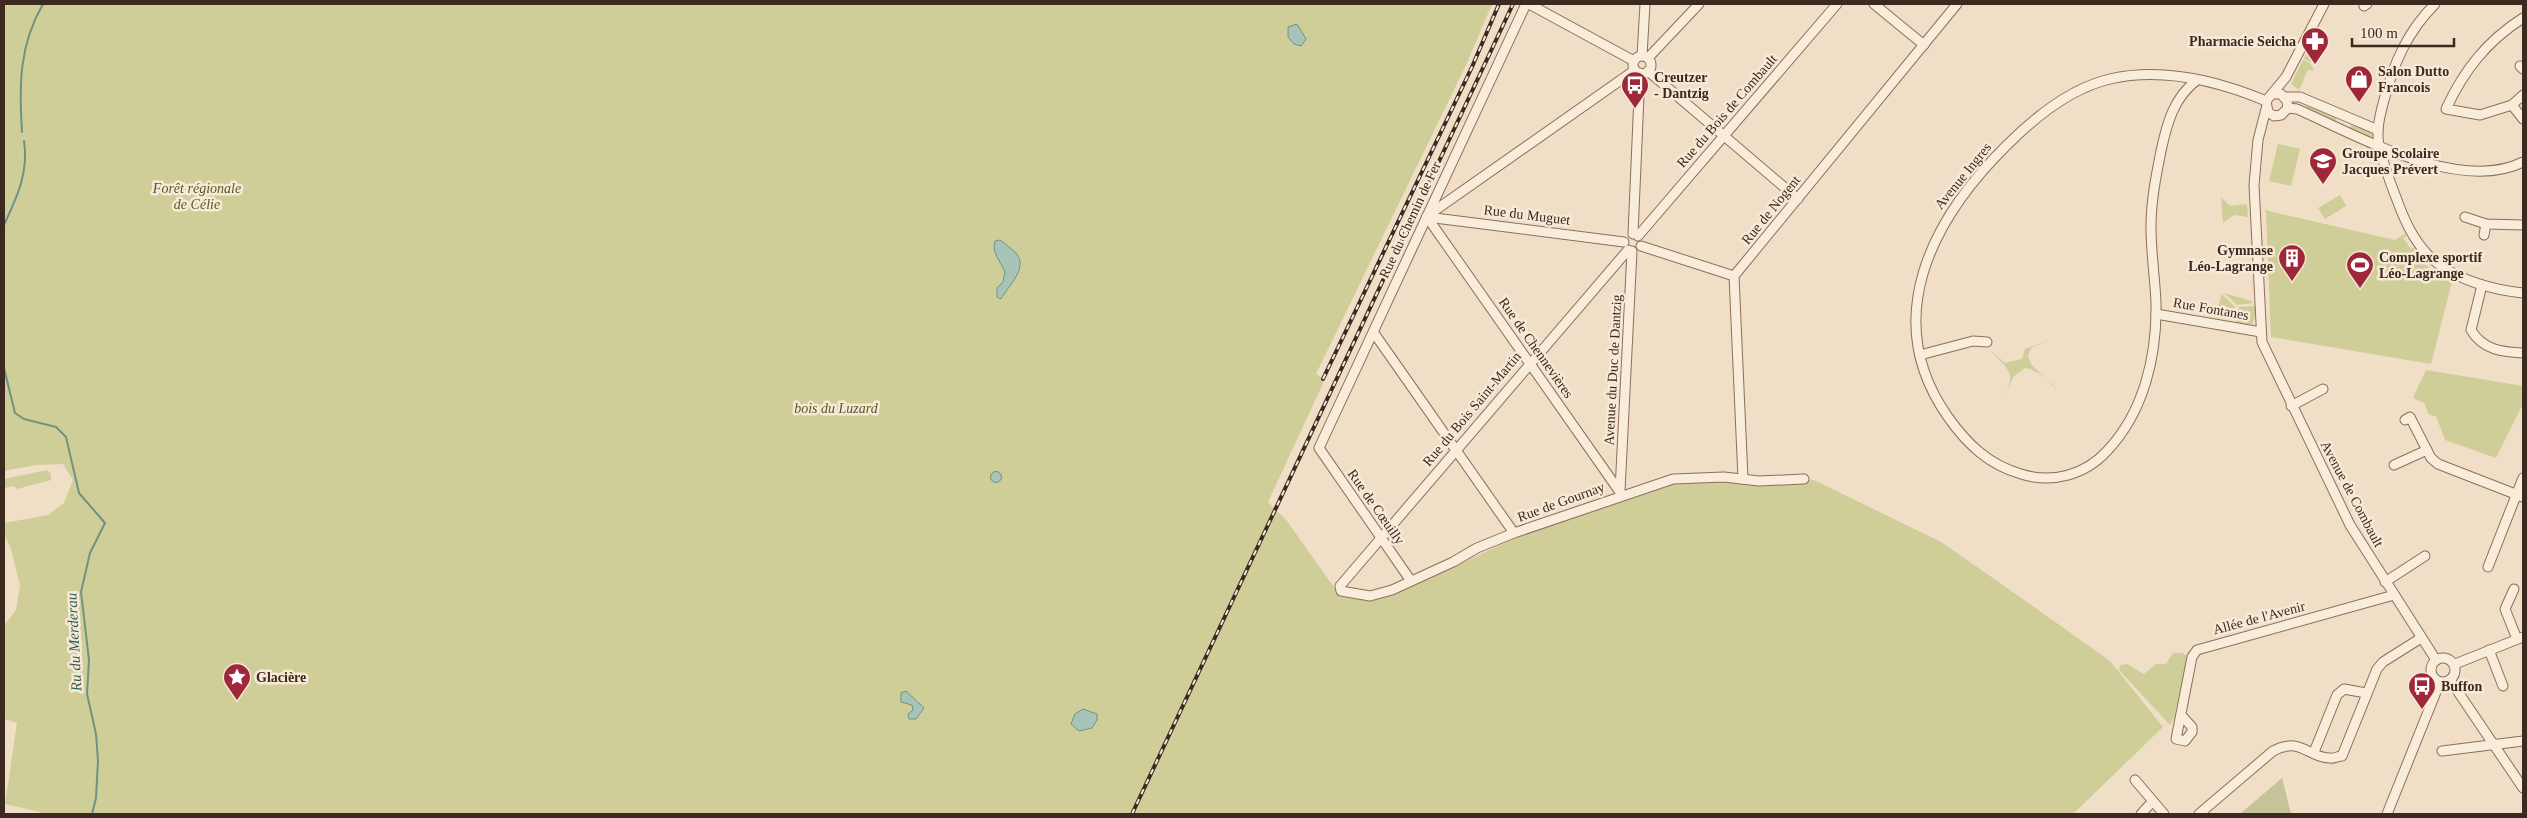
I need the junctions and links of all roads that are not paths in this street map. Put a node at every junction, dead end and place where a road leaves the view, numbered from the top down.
1 (1527, 4) edge
2 (1645, 4) edge
3 (1699, 4) edge
4 (1837, 4) edge
5 (1874, 4) edge
6 (1957, 4) edge
7 (2324, 4) edge
8 (2435, 4) edge
9 (2523, 18) edge
10 (1924, 44) junction
11 (1641, 65) junction
12 (2183, 77) junction
13 (2198, 80) junction
14 (2182, 92) junction
15 (2523, 95) edge
16 (2274, 99) junction
17 (2304, 99) junction
18 (2512, 105) junction
19 (2288, 108) junction
20 (2304, 112) junction
21 (2337, 113) junction
22 (2274, 116) junction
23 (2523, 119) edge
24 (2263, 123) junction
25 (2332, 125) junction
26 (2378, 130) junction
27 (1725, 135) junction
28 (2379, 145) junction
29 (2523, 162) edge
30 (1798, 199) junction
31 (2465, 216) dead end
32 (1427, 217) junction
33 (2486, 224) junction
34 (2523, 225) edge
35 (1636, 235) junction
36 (2484, 235) dead end
37 (1640, 246) junction
38 (1628, 248) junction
39 (1734, 276) junction
40 (2482, 285) junction
41 (2523, 293) edge
42 (2156, 314) junction
43 (2261, 332) junction
44 (1374, 334) junction
45 (1987, 342) dead end
46 (2523, 353) edge
47 (1920, 355) junction
48 (1530, 363) junction
49 (2323, 389) dead end
50 (2291, 406) junction
51 (2405, 420) dead end
52 (1320, 448) joint
53 (1456, 450) junction
54 (2427, 450) junction
55 (2394, 465) dead end
56 (2523, 478) edge
57 (1743, 479) junction
58 (1804, 479) dead end
59 (1621, 493) junction
60 (2520, 496) edge
61 (1514, 533) junction
62 (1381, 538) junction
63 (2425, 556) dead end
64 (2488, 567) dead end
65 (1411, 581) junction
66 (2385, 582) junction
67 (1340, 588) joint
68 (2514, 589) dead end
69 (2394, 595) junction
70 (2421, 638) junction
71 (2520, 638) edge
72 (2489, 650) junction
73 (2436, 660) junction
74 (2455, 664) junction
75 (2450, 680) junction
76 (2440, 682) junction
77 (2503, 686) dead end
78 (2366, 693) junction
79 (2181, 715) dead end
80 (2523, 741) edge
81 (2494, 744) junction
82 (2442, 751) dead end
83 (2314, 752) junction
84 (2136, 780) dead end
85 (2523, 788) edge
86 (2152, 802) junction
87 (2140, 814) edge
88 (2164, 814) edge
89 (2199, 814) edge
90 (2387, 814) edge

1 - 11 street
1 - 32 street, Rue du Chemin de Fer
2 - 11 street
3 - 11 street
4 - 27 street, Rue du Bois de Combault
5 - 10 street
6 - 10 street, Rue de Nogent
7 - 16 street, Avenue de Combault
8 - 26 street
9 - 18 street
10 - 30 street, Rue de Nogent
11 - 27 street
11 - 32 street
11 - 35 street
12 - 13 street, Avenue Ingres
12 - 14 street, Avenue Ingres
12 - 47 street, Avenue Ingres
13 - 14 street
13 - 16 street, Avenue Ingres
14 - 42 street, Avenue Ingres
15 - 18 street
16 - 17 street
16 - 19 street
16 - 22 street
16 - 24 street, Avenue de Combault
17 - 20 street
17 - 21 street
18 - 23 street
19 - 20 street
19 - 22 street
20 - 25 street
21 - 25 street
21 - 26 street
22 - 24 street
24 - 43 street, Avenue de Combault
25 - 28 street
26 - 28 street
27 - 30 street
27 - 35 street, Rue du Bois de Combault
28 - 29 street
28 - 40 street
30 - 39 street, Rue de Nogent
31 - 33 street
32 - 38 street, Rue du Muguet
32 - 44 street, Rue du Chemin de Fer
32 - 48 street, Rue de Chennevières
33 - 34 street
33 - 36 street
35 - 37 street
35 - 38 street, Rue du Bois de Combault
37 - 38 street
37 - 39 street
38 - 48 street, Rue du Bois Saint-Martin
38 - 59 street, Avenue du Duc de Dantzig
39 - 57 street
40 - 41 street
40 - 46 street
42 - 43 street, Rue Fontanes
42 - 47 street, Avenue Ingres
43 - 50 street, Avenue de Combault
44 - 52 street, Rue du Chemin de Fer
44 - 53 street
45 - 47 street
48 - 53 street, Rue du Bois Saint-Martin
48 - 59 street, Rue de Chennevières
49 - 50 street
50 - 66 street, Avenue de Combault
51 - 54 street
52 - 62 street, Rue de Cœuilly
53 - 61 street
53 - 62 street, Rue du Bois Saint-Martin
54 - 55 street
54 - 60 street
56 - 60 street
57 - 58 street, Rue de Gournay
57 - 59 street, Rue de Gournay
59 - 61 street, Rue de Gournay
60 - 64 street
61 - 65 street, Rue de Gournay
62 - 65 street, Rue de Cœuilly
62 - 67 street, Rue du Bois Saint-Martin
63 - 66 street
65 - 67 street, Rue de Gournay
66 - 69 street, Avenue de Combault
68 - 71 street
69 - 70 street, Avenue de Combault
69 - 79 street, Allée de l'Avenir
70 - 73 street, Avenue de Combault
70 - 78 street
71 - 72 street
72 - 74 street
72 - 77 street
73 - 74 street
73 - 76 street
74 - 75 street
75 - 76 street
75 - 81 street
76 - 90 street
78 - 83 street
78 - 83 street
80 - 81 street
81 - 82 street
81 - 85 street
83 - 89 street
84 - 86 street
86 - 87 street
86 - 88 street

